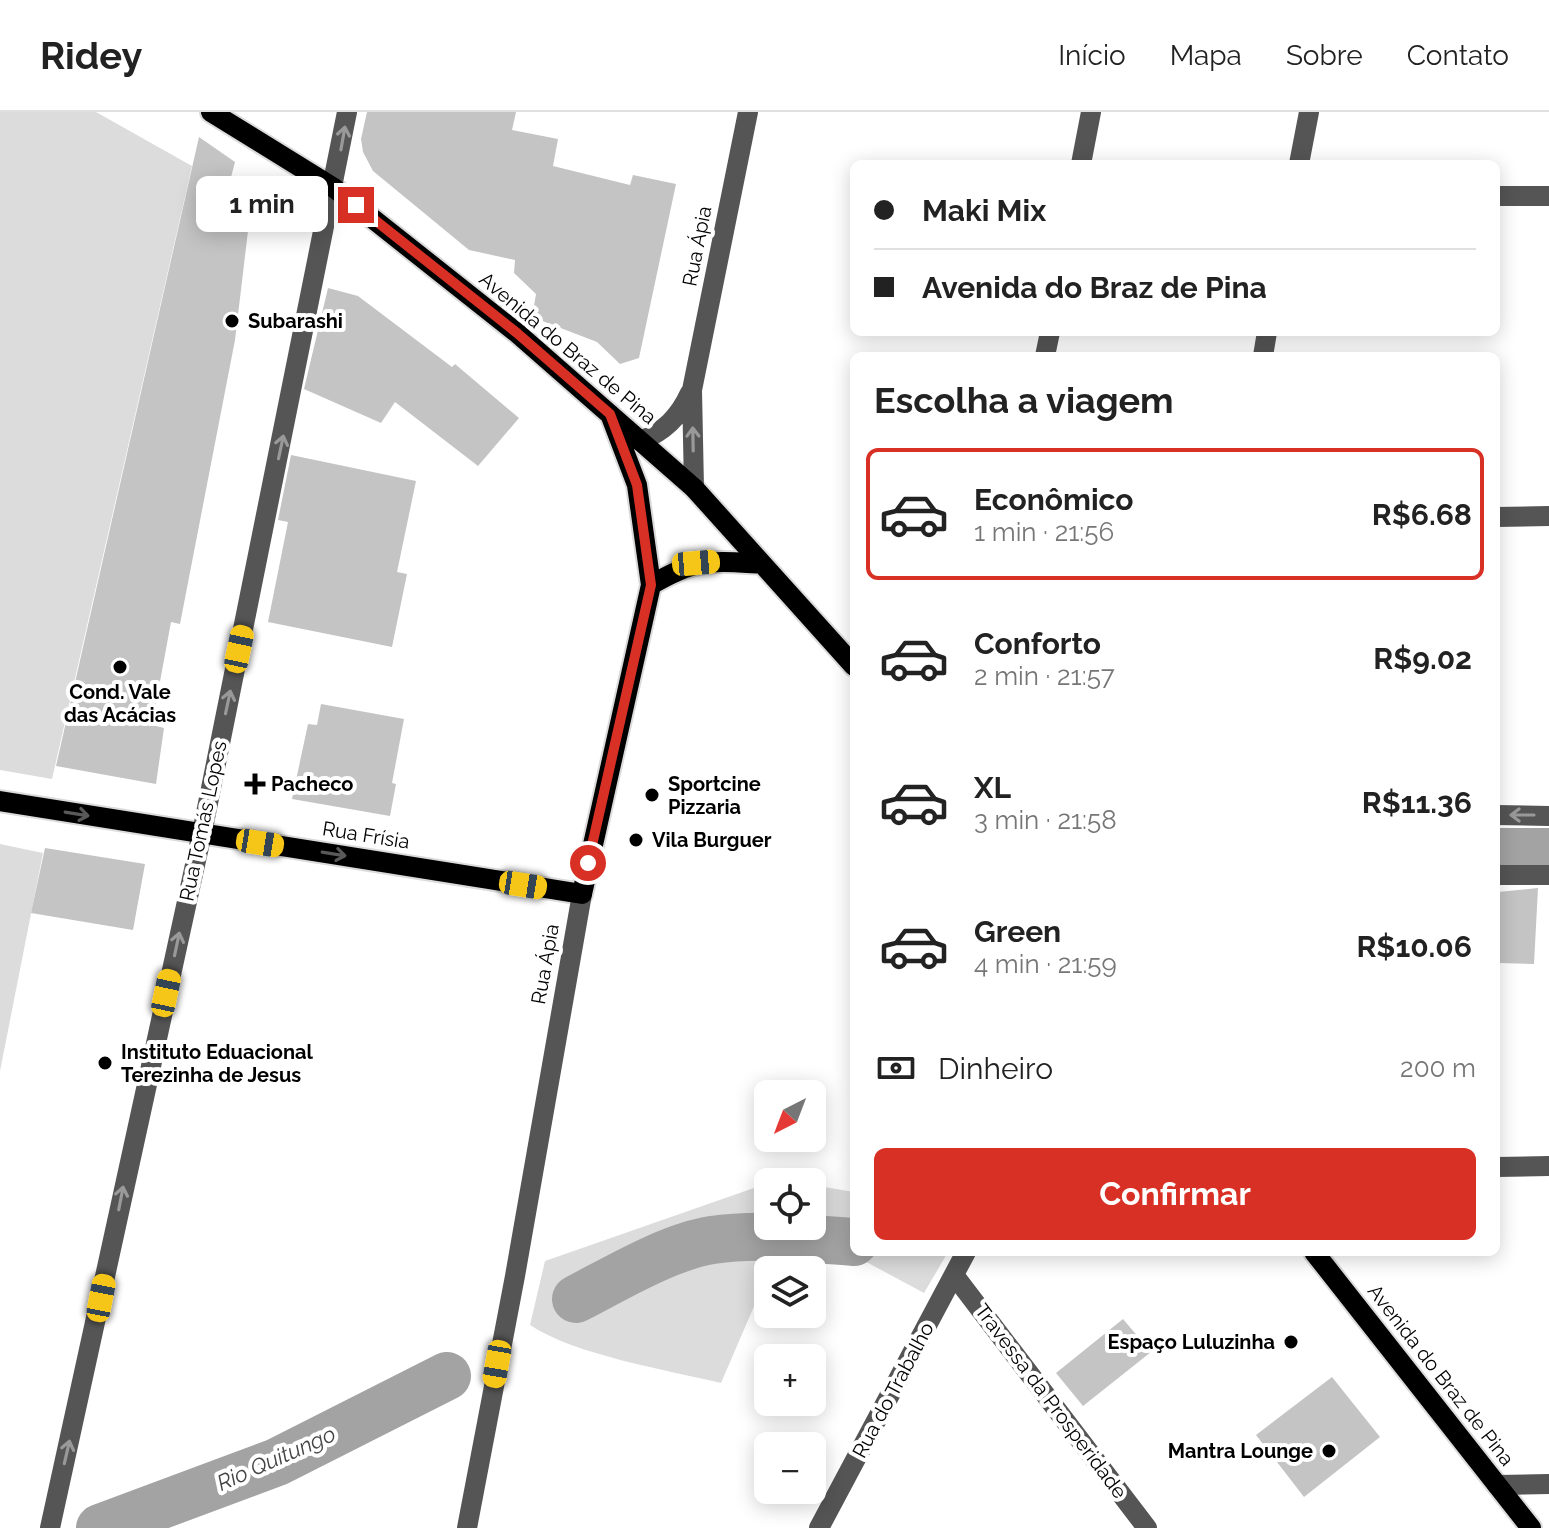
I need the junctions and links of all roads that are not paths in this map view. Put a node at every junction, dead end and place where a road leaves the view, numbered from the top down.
1 (211, 112) edge
2 (347, 112) edge
3 (748, 112) edge
4 (1091, 112) edge
5 (1309, 112) edge
6 (1082, 160) edge
7 (1300, 160) edge
8 (334, 188) junction
9 (1500, 196) edge
10 (1549, 196) edge
11 (692, 390) junction
12 (610, 414) junction
13 (640, 441) junction
14 (694, 488) junction
15 (1549, 516) edge
16 (1500, 517) edge
17 (762, 564) junction
18 (651, 585) junction
19 (850, 662) edge
20 (0, 801) edge
21 (1500, 815) edge
22 (1549, 816) edge
23 (202, 833) junction
24 (1500, 875) edge
25 (1549, 875) edge
26 (582, 894) junction
27 (1549, 1166) edge
28 (1500, 1167) edge
29 (964, 1256) edge
30 (1317, 1256) edge
31 (954, 1275) junction
32 (1549, 1484) edge
33 (1497, 1485) junction
34 (50, 1528) edge
35 (467, 1528) edge
36 (819, 1528) edge
37 (1147, 1528) edge
38 (1531, 1528) edge

1 - 8 main road, Avenida do Braz de Pina
8 -> 2 street, Rua Tomás Lopes
3 - 11 street, Rua Ápia
4 - 6 street
5 - 7 street
8 - 12 main road, Avenida do Braz de Pina
23 -> 8 street, Rua Tomás Lopes
9 - 10 street
11 - 13 street, Rua Ápia
14 -> 11 street, Rua Ápia
12 - 13 main road, Avenida do Braz de Pina
12 - 18 main road, Rua Ápia
13 - 14 main road, Avenida do Braz de Pina
14 - 17 main road, Avenida do Braz de Pina
15 - 16 street
17 - 18 main road
17 - 19 main road, Avenida do Braz de Pina
18 - 26 main road, Rua Ápia
20 -> 23 main road, Rua Frísia
22 -> 21 street
23 -> 26 main road, Rua Frísia
34 -> 23 street, Rua Tomás Lopes
24 - 25 street
26 - 35 street, Rua Ápia
27 - 28 street
29 - 31 street, Rua do Trabalho
30 - 33 main road, Avenida do Braz de Pina
31 - 36 street, Rua do Trabalho
31 - 37 street, Travessa da Prosperidade
32 - 33 street
33 - 38 main road, Avenida do Braz de Pina

